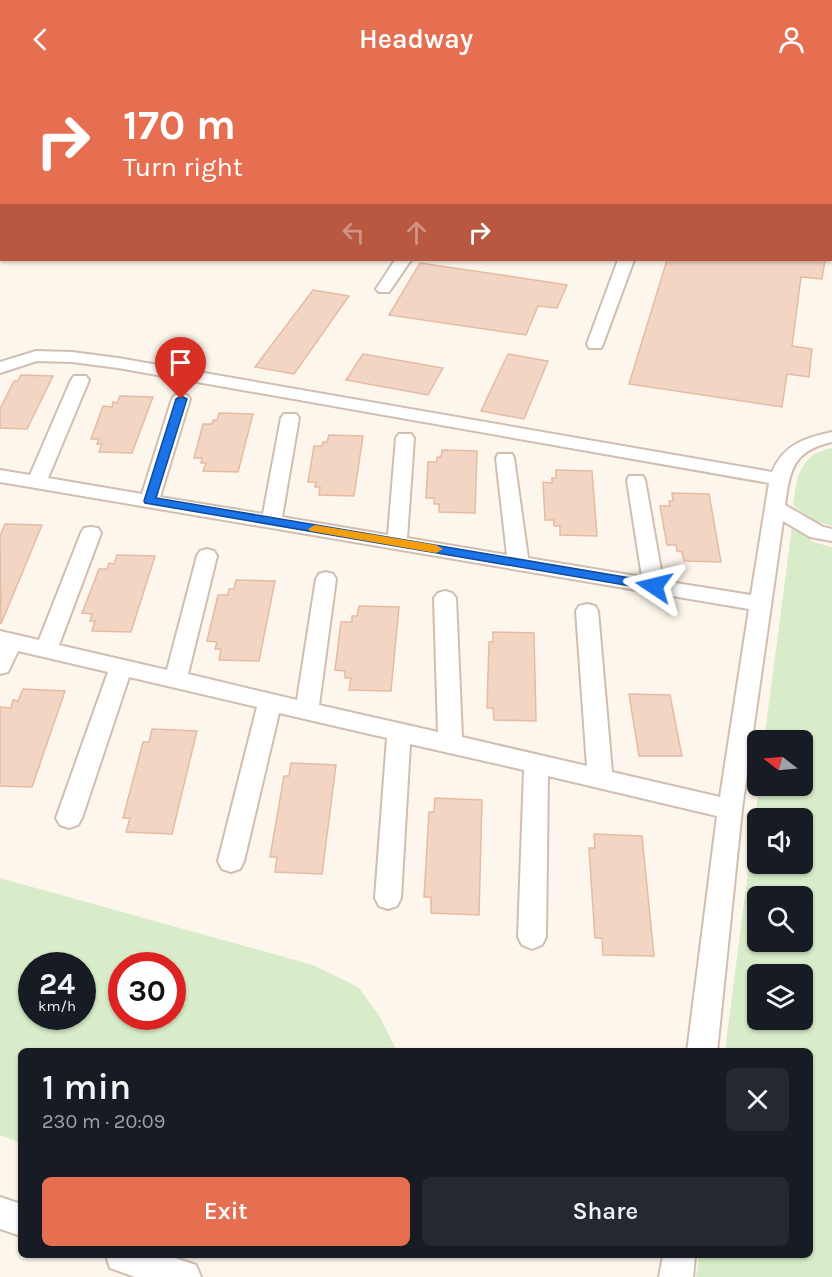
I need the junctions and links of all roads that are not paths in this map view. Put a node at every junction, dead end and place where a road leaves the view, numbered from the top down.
1 (402, 261) edge
2 (626, 261) edge
3 (384, 290) dead end
4 (595, 344) dead end
5 (0, 368) edge
6 (80, 380) dead end
7 (181, 399) dead end
8 (290, 418) dead end
9 (832, 437) edge
10 (405, 438) dead end
11 (505, 458) dead end
12 (0, 476) edge
13 (779, 479) junction
14 (636, 480) dead end
15 (37, 482) junction
16 (150, 501) junction
17 (775, 508) junction
18 (271, 521) junction
19 (91, 533) dead end
20 (832, 535) edge
21 (397, 543) junction
22 (207, 556) dead end
23 (518, 563) junction
24 (326, 579) dead end
25 (654, 586) junction
26 (445, 598) dead end
27 (760, 604) junction
28 (587, 611) dead end
29 (6, 640) edge
30 (46, 650) junction
31 (0, 666) edge
32 (121, 667) junction
33 (175, 680) junction
34 (270, 702) junction
35 (307, 711) junction
36 (399, 732) junction
37 (450, 744) junction
38 (536, 764) junction
39 (600, 779) junction
40 (730, 809) junction
41 (69, 818) dead end
42 (231, 861) dead end
43 (388, 898) dead end
44 (532, 937) dead end
45 (702, 1048) edge
46 (0, 1213) edge
47 (18, 1219) edge
48 (128, 1258) edge
49 (679, 1258) edge
50 (184, 1277) edge
51 (676, 1277) edge

1 - 3 street
2 - 4 street
5 - 13 street
6 - 15 street
7 - 16 street
8 - 18 street
9 - 13 street
10 - 21 street
11 - 23 street
12 - 15 street
13 - 17 street
14 - 25 street
15 - 16 street
16 - 18 street
17 - 20 street
17 - 27 street
18 - 21 street
19 - 30 street
21 - 23 street
22 - 33 street
23 - 25 street
24 - 35 street
25 - 27 street
26 - 37 street
27 - 40 street
28 - 39 street
29 - 30 street
29 - 31 street
30 - 32 street
32 - 33 street
32 - 41 street
33 - 34 street
34 - 35 street
34 - 42 street
35 - 36 street
36 - 37 street
36 - 43 street
37 - 38 street
38 - 39 street
38 - 44 street
39 - 40 street
40 - 45 street
46 - 47 street
48 - 50 street
49 - 51 street

